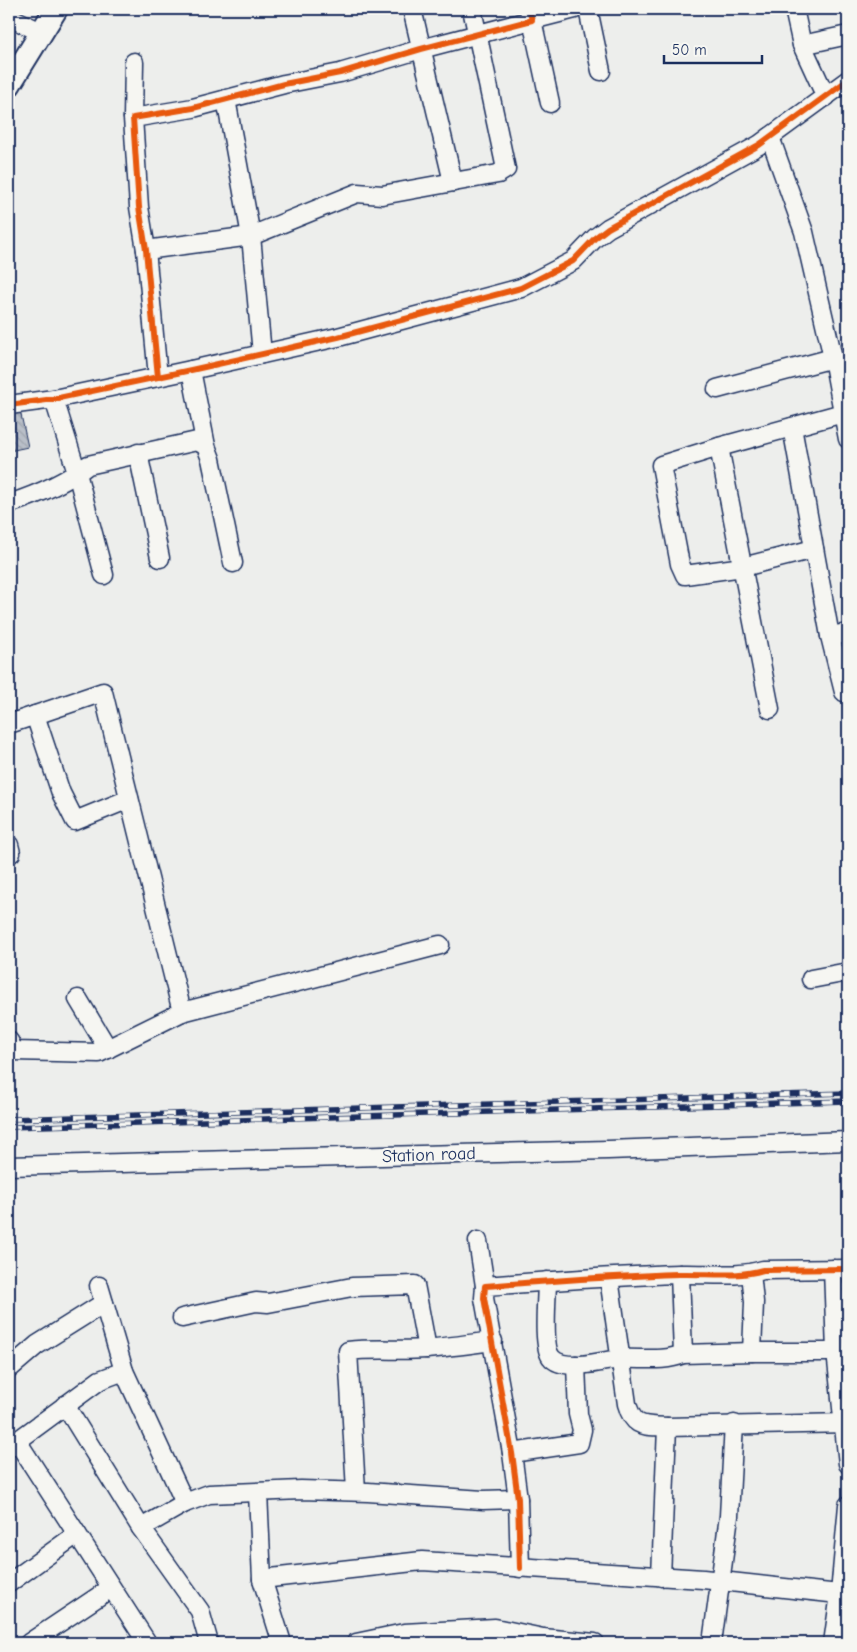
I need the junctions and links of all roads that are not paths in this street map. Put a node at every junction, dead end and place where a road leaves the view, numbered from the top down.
1 (56, 9) edge
2 (412, 9) edge
3 (472, 9) edge
4 (575, 9) edge
5 (588, 9) edge
6 (794, 9) edge
7 (530, 14) edge
8 (9, 17) edge
9 (38, 23) edge
10 (478, 34) junction
11 (848, 35) edge
12 (802, 45) junction
13 (421, 49) junction
14 (9, 60) edge
15 (134, 62) dead end
16 (601, 71) dead end
17 (848, 80) edge
18 (9, 85) edge
19 (826, 97) junction
20 (226, 99) junction
21 (550, 103) dead end
22 (133, 118) junction
23 (770, 137) junction
24 (453, 182) junction
25 (251, 236) junction
26 (146, 250) junction
27 (262, 354) junction
28 (833, 358) junction
29 (191, 370) junction
30 (158, 377) junction
31 (717, 389) dead end
32 (54, 399) junction
33 (9, 406) edge
34 (843, 413) junction
35 (792, 427) junction
36 (848, 439) edge
37 (206, 446) junction
38 (719, 447) junction
39 (138, 454) junction
40 (77, 473) junction
41 (9, 504) edge
42 (814, 549) junction
43 (160, 558) dead end
44 (233, 563) dead end
45 (743, 567) junction
46 (104, 576) dead end
47 (848, 633) edge
48 (830, 636) junction
49 (848, 691) edge
50 (770, 709) dead end
51 (35, 715) junction
52 (9, 724) edge
53 (129, 799) junction
54 (9, 845) edge
55 (9, 854) edge
56 (440, 945) dead end
57 (848, 972) edge
58 (812, 979) dead end
59 (78, 999) dead end
60 (182, 1012) junction
61 (9, 1041) edge
62 (108, 1048) junction
63 (848, 1141) edge
64 (9, 1166) edge
65 (478, 1241) dead end
66 (841, 1269) edge
67 (680, 1274) junction
68 (751, 1274) junction
69 (609, 1278) junction
70 (547, 1281) junction
71 (99, 1286) dead end
72 (485, 1286) junction
73 (104, 1303) junction
74 (182, 1318) dead end
75 (492, 1341) junction
76 (427, 1349) junction
77 (752, 1352) junction
78 (836, 1352) junction
79 (683, 1354) junction
80 (621, 1359) junction
81 (576, 1365) junction
82 (9, 1369) edge
83 (124, 1370) junction
84 (65, 1405) junction
85 (846, 1423) edge
86 (734, 1424) junction
87 (667, 1427) junction
88 (13, 1444) edge
89 (512, 1453) junction
90 (848, 1464) edge
91 (356, 1491) junction
92 (258, 1493) junction
93 (518, 1499) junction
94 (185, 1503) junction
95 (848, 1505) edge
96 (141, 1528) junction
97 (77, 1534) junction
98 (520, 1568) junction
99 (661, 1577) junction
100 (262, 1579) junction
101 (721, 1581) junction
102 (9, 1583) edge
103 (111, 1588) junction
104 (844, 1595) edge
105 (542, 1640) edge
106 (36, 1641) edge
107 (143, 1643) edge
108 (209, 1643) edge
109 (282, 1643) edge
110 (356, 1643) edge
111 (595, 1643) edge
112 (712, 1643) edge
113 (833, 1643) edge

1 - 9 main road
2 - 13 street
3 - 10 street
4 - 7 street
5 - 16 street
6 - 12 street
7 - 10 street
7 - 21 street
8 - 9 street
9 - 14 main road
9 - 18 main road
10 - 13 street
10 - 24 street
11 - 12 street
12 - 19 street
13 - 20 street
13 - 24 street
15 - 22 street
17 - 19 street
19 - 23 street
20 - 22 street
20 - 25 street
22 - 26 street
23 - 27 street
23 - 28 street
24 - 25 street
25 - 26 street
25 - 27 street
26 - 30 street
27 - 29 street
28 - 31 street
28 - 34 street
29 - 30 street
29 - 37 street
30 - 32 street
32 - 33 street
32 - 40 street
34 - 35 street
34 - 36 street
35 - 38 street
35 - 42 street
37 - 39 street
37 - 44 street
38 - 45 street
38 - 45 street
39 - 40 street
39 - 43 street
40 - 41 street
40 - 46 street
42 - 45 street
42 - 48 street
45 - 50 street
47 - 48 street
48 - 49 street
51 - 52 street
51 - 53 street
51 - 53 street
53 - 60 street
54 - 55 street
56 - 60 street
57 - 58 street
59 - 62 street
60 - 62 street
61 - 62 street
63 - 64 street, Station road
65 - 72 street
66 - 68 street
66 - 78 street
67 - 68 street
67 - 69 street
67 - 79 street
68 - 77 street
69 - 70 street
69 - 80 street
70 - 72 street
70 - 81 street
71 - 73 street
72 - 75 street
73 - 82 street
73 - 83 street
74 - 76 street
75 - 76 street
75 - 89 street
76 - 91 street
77 - 78 street
77 - 79 street
78 - 85 street
79 - 80 street
80 - 81 street
80 - 87 street
81 - 89 street
83 - 84 street
83 - 94 street
84 - 88 street
84 - 96 street
85 - 86 street
85 - 90 street
86 - 87 street
86 - 101 street
87 - 99 street
88 - 97 street
89 - 93 street
91 - 92 street
91 - 93 street
92 - 94 street
92 - 100 street
93 - 98 street
94 - 96 street
95 - 104 street
96 - 108 street
97 - 102 street
97 - 103 street
98 - 99 street
98 - 100 street
99 - 101 street
100 - 109 street
101 - 104 street
101 - 112 street
103 - 106 street
103 - 107 street
104 - 113 street
105 - 110 street
105 - 111 street

